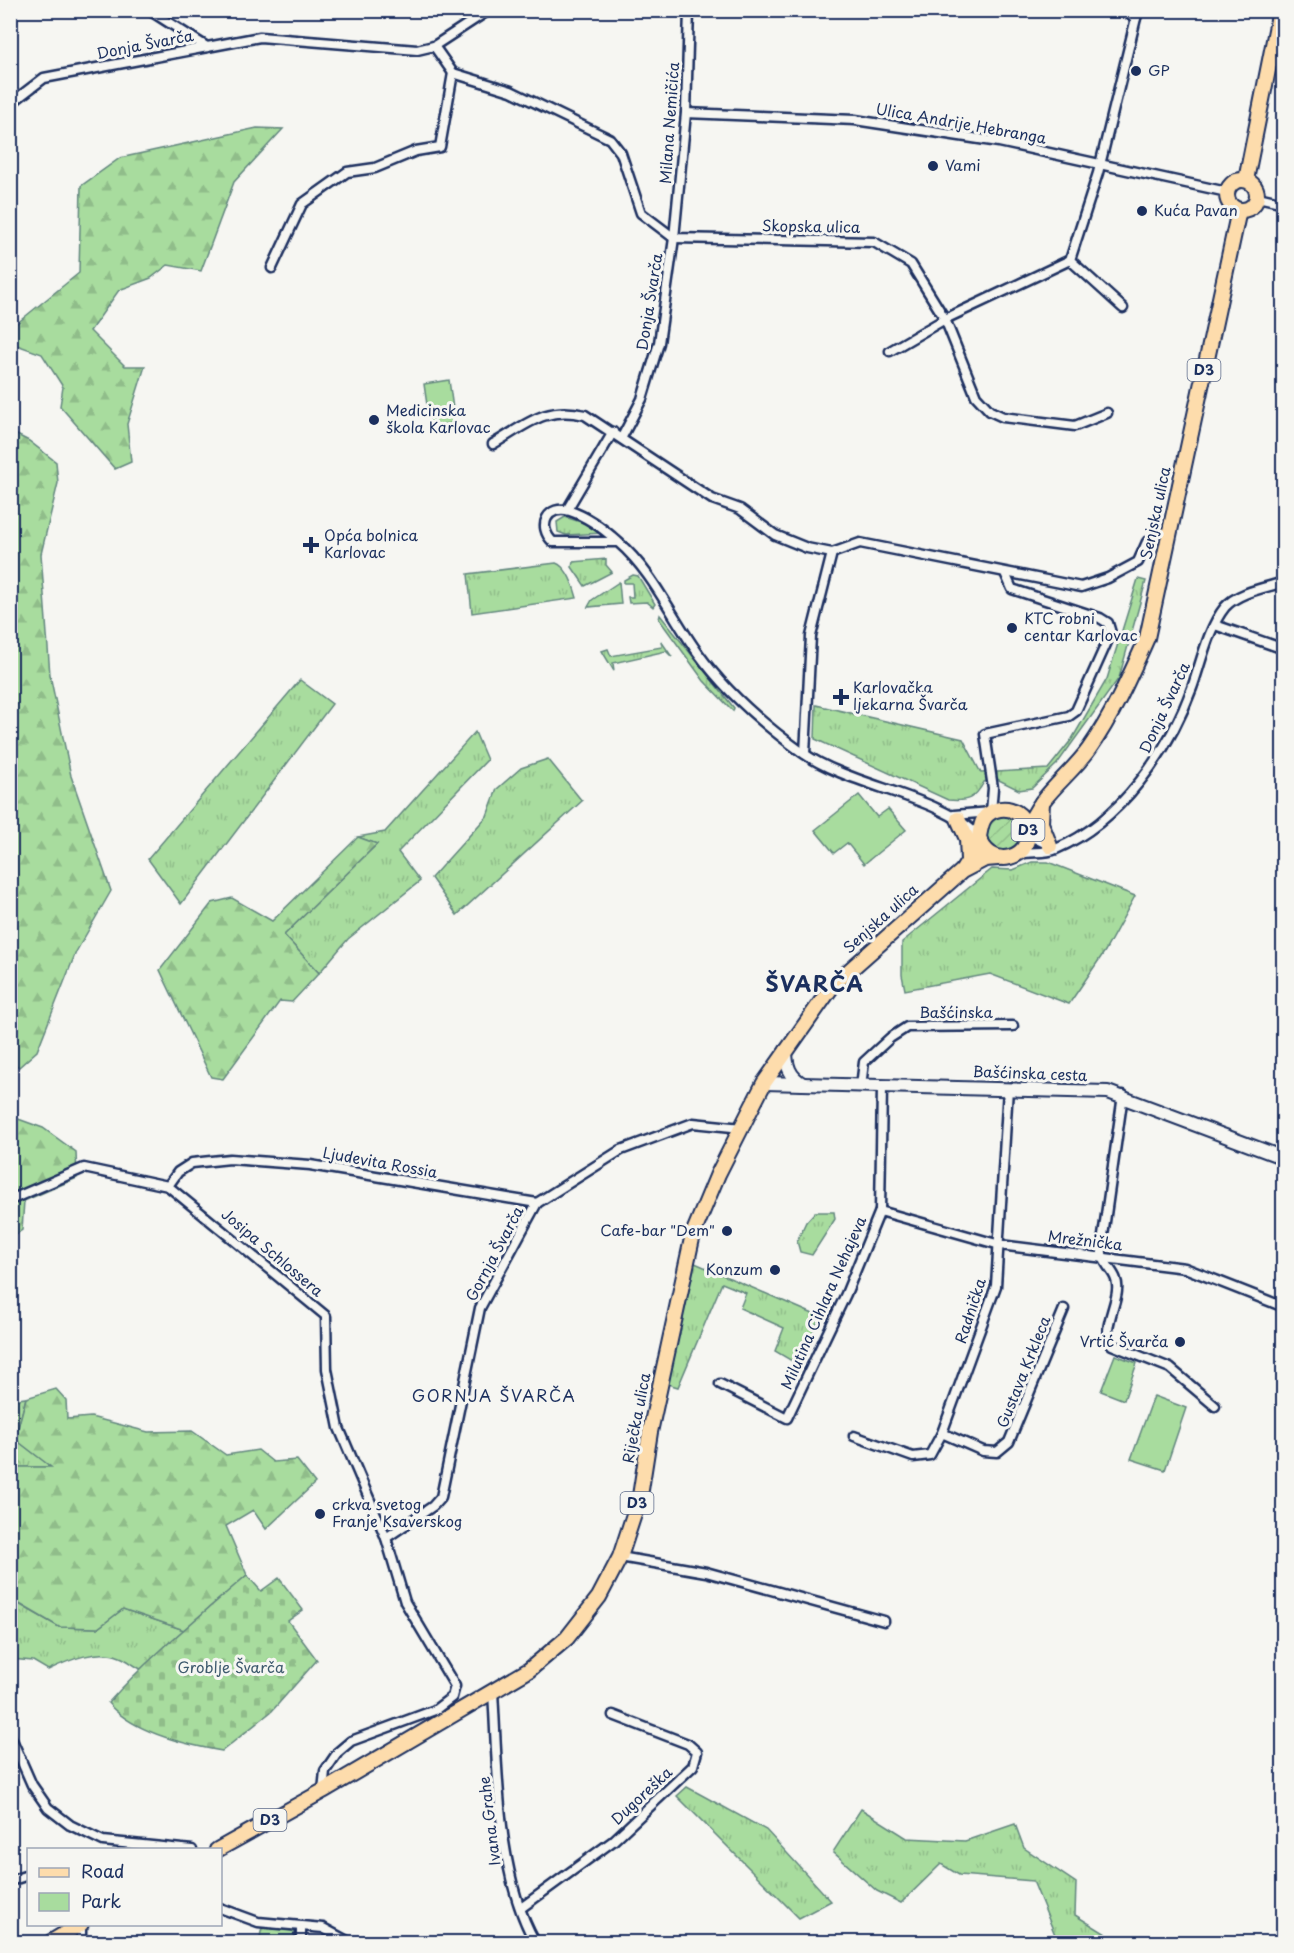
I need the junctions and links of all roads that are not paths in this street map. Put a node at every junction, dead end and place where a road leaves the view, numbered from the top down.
1 (148, 10) edge
2 (489, 10) edge
3 (689, 10) edge
4 (1122, 10) edge
5 (1280, 10) edge
6 (1137, 14) edge
7 (434, 45) junction
8 (207, 47) junction
9 (453, 73) junction
10 (10, 104) edge
11 (686, 113) junction
12 (1100, 163) junction
13 (1246, 180) junction
14 (1227, 192) junction
15 (1258, 197) junction
16 (1284, 203) edge
17 (1239, 210) junction
18 (674, 238) junction
19 (1070, 260) junction
20 (272, 268) dead end
21 (1123, 308) dead end
22 (945, 320) junction
23 (890, 351) dead end
24 (1107, 414) dead end
25 (613, 432) junction
26 (622, 437) junction
27 (493, 444) dead end
28 (1284, 507) edge
29 (567, 510) junction
30 (1284, 527) edge
31 (618, 542) junction
32 (1147, 542) dead end
33 (832, 553) junction
34 (1005, 573) junction
35 (1284, 582) edge
36 (1215, 625) junction
37 (1284, 649) edge
38 (805, 754) junction
39 (993, 788) junction
40 (1044, 799) junction
41 (1006, 809) junction
42 (991, 812) junction
43 (954, 817) junction
44 (1028, 829) junction
45 (979, 837) junction
46 (1055, 846) junction
47 (1014, 856) junction
48 (998, 858) junction
49 (965, 866) junction
50 (1013, 1026) dead end
51 (786, 1050) junction
52 (764, 1083) junction
53 (802, 1084) junction
54 (861, 1086) junction
55 (882, 1087) junction
56 (1008, 1088) junction
57 (1123, 1095) junction
58 (741, 1128) junction
59 (1284, 1158) edge
60 (168, 1186) junction
61 (10, 1200) edge
62 (537, 1203) junction
63 (880, 1211) junction
64 (1000, 1245) junction
65 (1103, 1257) junction
66 (1284, 1307) edge
67 (1064, 1309) dead end
68 (720, 1384) dead end
69 (1215, 1406) dead end
70 (942, 1433) junction
71 (855, 1436) dead end
72 (386, 1538) junction
73 (620, 1557) junction
74 (884, 1621) dead end
75 (493, 1692) junction
76 (613, 1715) dead end
77 (10, 1735) edge
78 (323, 1791) junction
79 (170, 1848) edge
80 (221, 1848) edge
81 (27, 1875) edge
82 (10, 1881) edge
83 (521, 1908) junction
84 (222, 1909) edge
85 (79, 1926) edge
86 (81, 1926) edge
87 (301, 1927) junction
88 (51, 1942) edge
89 (81, 1942) edge
90 (301, 1942) edge
91 (350, 1942) edge
92 (535, 1942) edge

1 - 8 street
2 - 7 street
3 - 11 street, Milana Nemičića
4 - 6 street
5 - 13 main road
6 - 12 street
7 - 8 street, Donja Švarča
7 - 9 street
8 - 10 street, Donja Švarča
9 - 18 street, Donja Švarča
9 - 20 street
11 - 12 street, Ulica Andrije Hebranga
11 - 18 street, Milana Nemičića
12 - 14 street, Ulica Andrije Hebranga
12 - 19 street
13 - 14 main road
13 - 15 main road
14 - 17 main road
15 - 16 street
15 - 17 main road
17 - 40 main road, Senjska ulica / D3
18 - 22 street, Skopska ulica
18 - 26 street, Donja Švarča
19 - 21 street
19 - 22 street
22 - 23 street
22 - 24 street, Skopska ulica
25 - 26 street
25 - 27 street
25 - 29 street
26 - 33 street
28 - 30 street
29 - 31 street
29 - 31 street
31 - 38 street
32 - 34 street
33 - 34 street
33 - 38 street
34 - 39 street
35 - 36 street, Donja Švarča
36 - 37 street
36 - 46 street, Donja Švarča
38 - 43 street
39 - 41 street
39 - 42 street
40 - 41 main road, Senjska ulica / D3
40 - 44 main road, Senjska ulica / D3
40 - 46 main road
41 - 42 main road, D3
41 - 44 main road, D3
42 - 43 street
42 - 45 main road, D3
43 - 45 street
43 - 49 main road
44 - 46 street
44 - 47 main road, D3
45 - 48 main road, D3
45 - 49 main road, Senjska ulica / D3
46 - 47 street, Donja Švarča
47 - 48 main road, D3
48 - 49 main road, Senjska ulica / D3
49 - 51 main road, Senjska ulica / D3
50 - 54 street, Bašćinska
51 - 52 main road, Senjska ulica / D3
51 - 53 street
52 - 53 street, Bašćinska cesta
52 - 58 main road, Riječka ulica / D3
53 - 54 street, Bašćinska cesta
54 - 55 street, Bašćinska cesta
55 - 56 street, Bašćinska cesta
55 - 63 street, Milutina Cihlara Nehajeva
56 - 57 street, Bašćinska cesta
56 - 64 street, Radnička
57 - 59 street, Bašćinska cesta
57 - 65 street
58 - 62 street
58 - 73 main road, Riječka ulica / D3
60 - 61 street
60 - 62 street, Ljudevita Rossia
60 - 72 street, Josipa Schlossera
62 - 72 street, Gornja Švarča
63 - 64 street, Mrežnička
63 - 68 street, Milutina Cihlara Nehajeva
64 - 65 street, Mrežnička
64 - 70 street, Radnička
65 - 66 street, Mrežnička
65 - 69 street
67 - 70 street, Gustava Krkleca
70 - 71 street, Radnička
72 - 78 street, Josipa Schlossera
73 - 74 street
73 - 75 main road, Riječka ulica / D3
75 - 78 main road, Riječka ulica / D3
75 - 83 street, Ivana Grahe
76 - 83 street, Dugoreška
77 - 79 street
78 - 80 main road, Riječka ulica / D3
81 - 82 street
83 - 92 street, Ivana Grahe
84 - 87 street
85 - 88 main road
86 - 89 street
87 - 90 street
87 - 91 street

